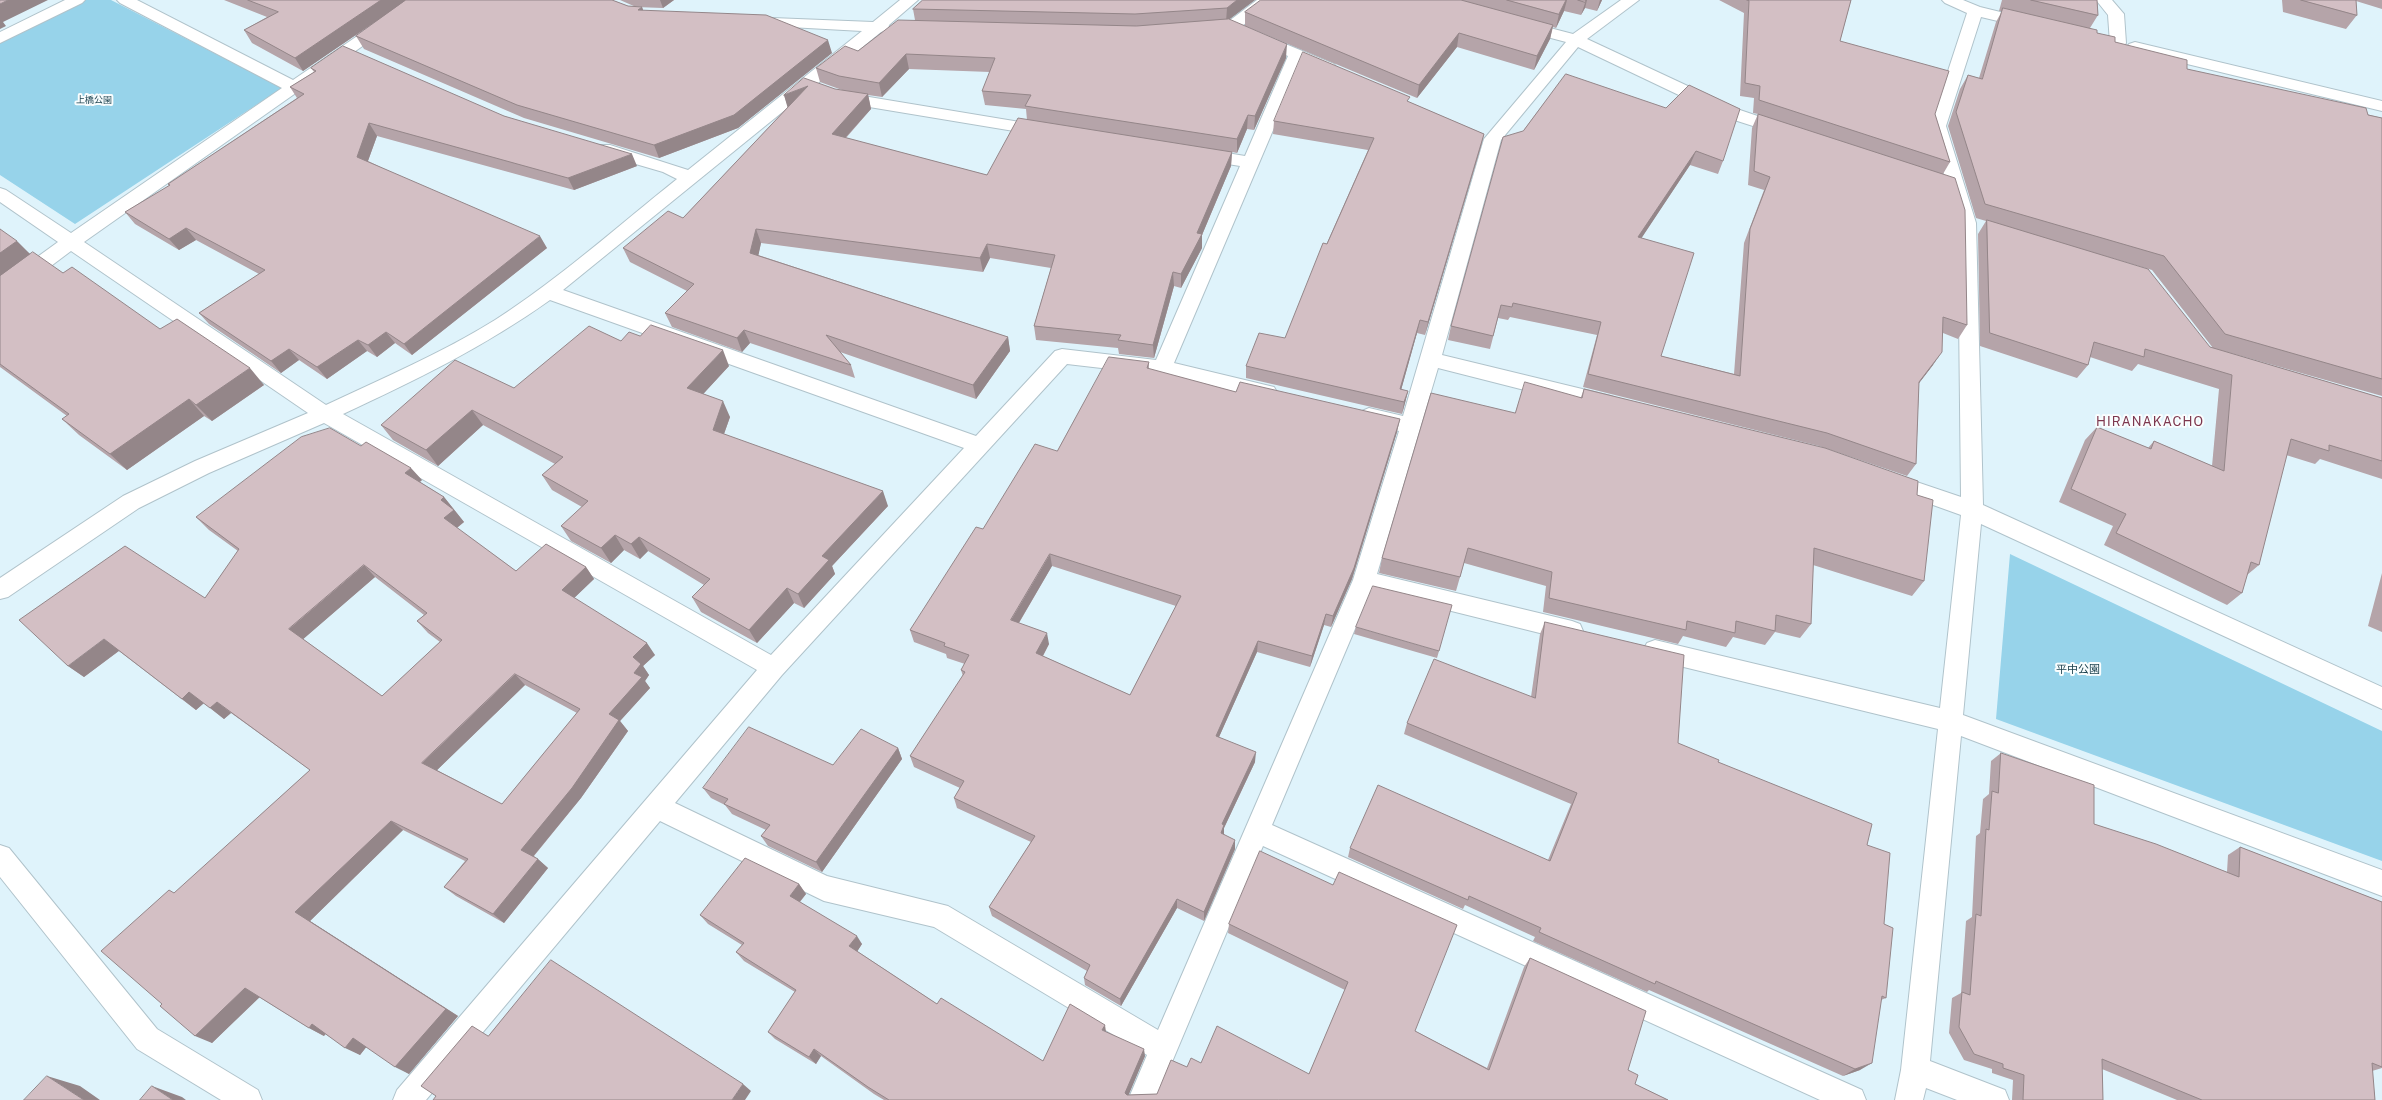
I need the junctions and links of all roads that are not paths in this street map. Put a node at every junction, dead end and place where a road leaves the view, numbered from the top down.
1 (77, 0) edge
2 (125, 0) edge
3 (420, 0) edge
4 (910, 0) edge
5 (1267, 0) edge
6 (1630, 0) edge
7 (1950, 0) edge
8 (2104, 0) edge
9 (1975, 11) junction
10 (735, 19) edge
11 (1507, 21) edge
12 (2043, 26) edge
13 (875, 27) junction
14 (1231, 27) junction
15 (899, 28) edge
16 (1215, 28) edge
17 (0, 38) edge
18 (1576, 40) junction
19 (1297, 54) junction
20 (1341, 73) edge
21 (804, 84) junction
22 (293, 87) junction
23 (2382, 106) edge
24 (1063, 134) edge
25 (1798, 135) edge
26 (585, 144) edge
27 (1187, 153) edge
28 (1249, 162) junction
29 (688, 177) junction
30 (0, 194) edge
31 (70, 243) junction
32 (548, 292) junction
33 (0, 294) edge
34 (1431, 359) junction
35 (1162, 368) junction
36 (1286, 397) edge
37 (1633, 409) edge
38 (1349, 411) edge
39 (325, 414) junction
40 (1411, 426) junction
41 (979, 445) junction
42 (1870, 473) edge
43 (1972, 510) junction
44 (1364, 580) junction
45 (0, 590) edge
46 (1595, 636) edge
47 (1633, 645) edge
48 (774, 668) junction
49 (2382, 698) edge
50 (1949, 721) junction
51 (657, 807) junction
52 (1257, 831) junction
53 (0, 856) edge
54 (2382, 883) edge
55 (1163, 1049) junction
56 (1915, 1070) junction
57 (248, 1100) edge
58 (407, 1100) edge
59 (1142, 1100) edge
60 (1852, 1100) edge
61 (1909, 1100) edge
62 (1995, 1100) edge

1 - 17 street
2 - 22 street
3 - 22 street
4 - 13 street
5 - 14 street
6 - 18 street
7 - 9 street
8 - 23 street
9 - 12 street
9 - 43 street
10 - 13 street
11 - 18 street
13 - 15 street
13 - 21 street
14 - 16 street
14 - 19 street
18 - 25 street
18 - 34 street
19 - 20 street
19 - 28 street
21 - 24 street
21 - 29 street
22 - 31 street
26 - 29 street
27 - 28 street
28 - 35 street
29 - 32 street
30 - 31 street
31 - 33 street
31 - 39 street
32 - 39 street
32 - 41 street
34 - 37 street
34 - 40 street
35 - 36 street
35 - 41 street
38 - 40 street
39 - 45 street
39 - 48 street
40 - 44 street
41 - 48 street
42 - 43 street
43 - 49 street
43 - 50 street
44 - 46 street
44 - 52 street
47 - 50 street
48 - 51 street
50 - 54 street
50 - 56 street
51 - 55 street
51 - 58 street
52 - 55 street
52 - 60 street
53 - 57 street
55 - 59 street
56 - 61 street
56 - 62 street

